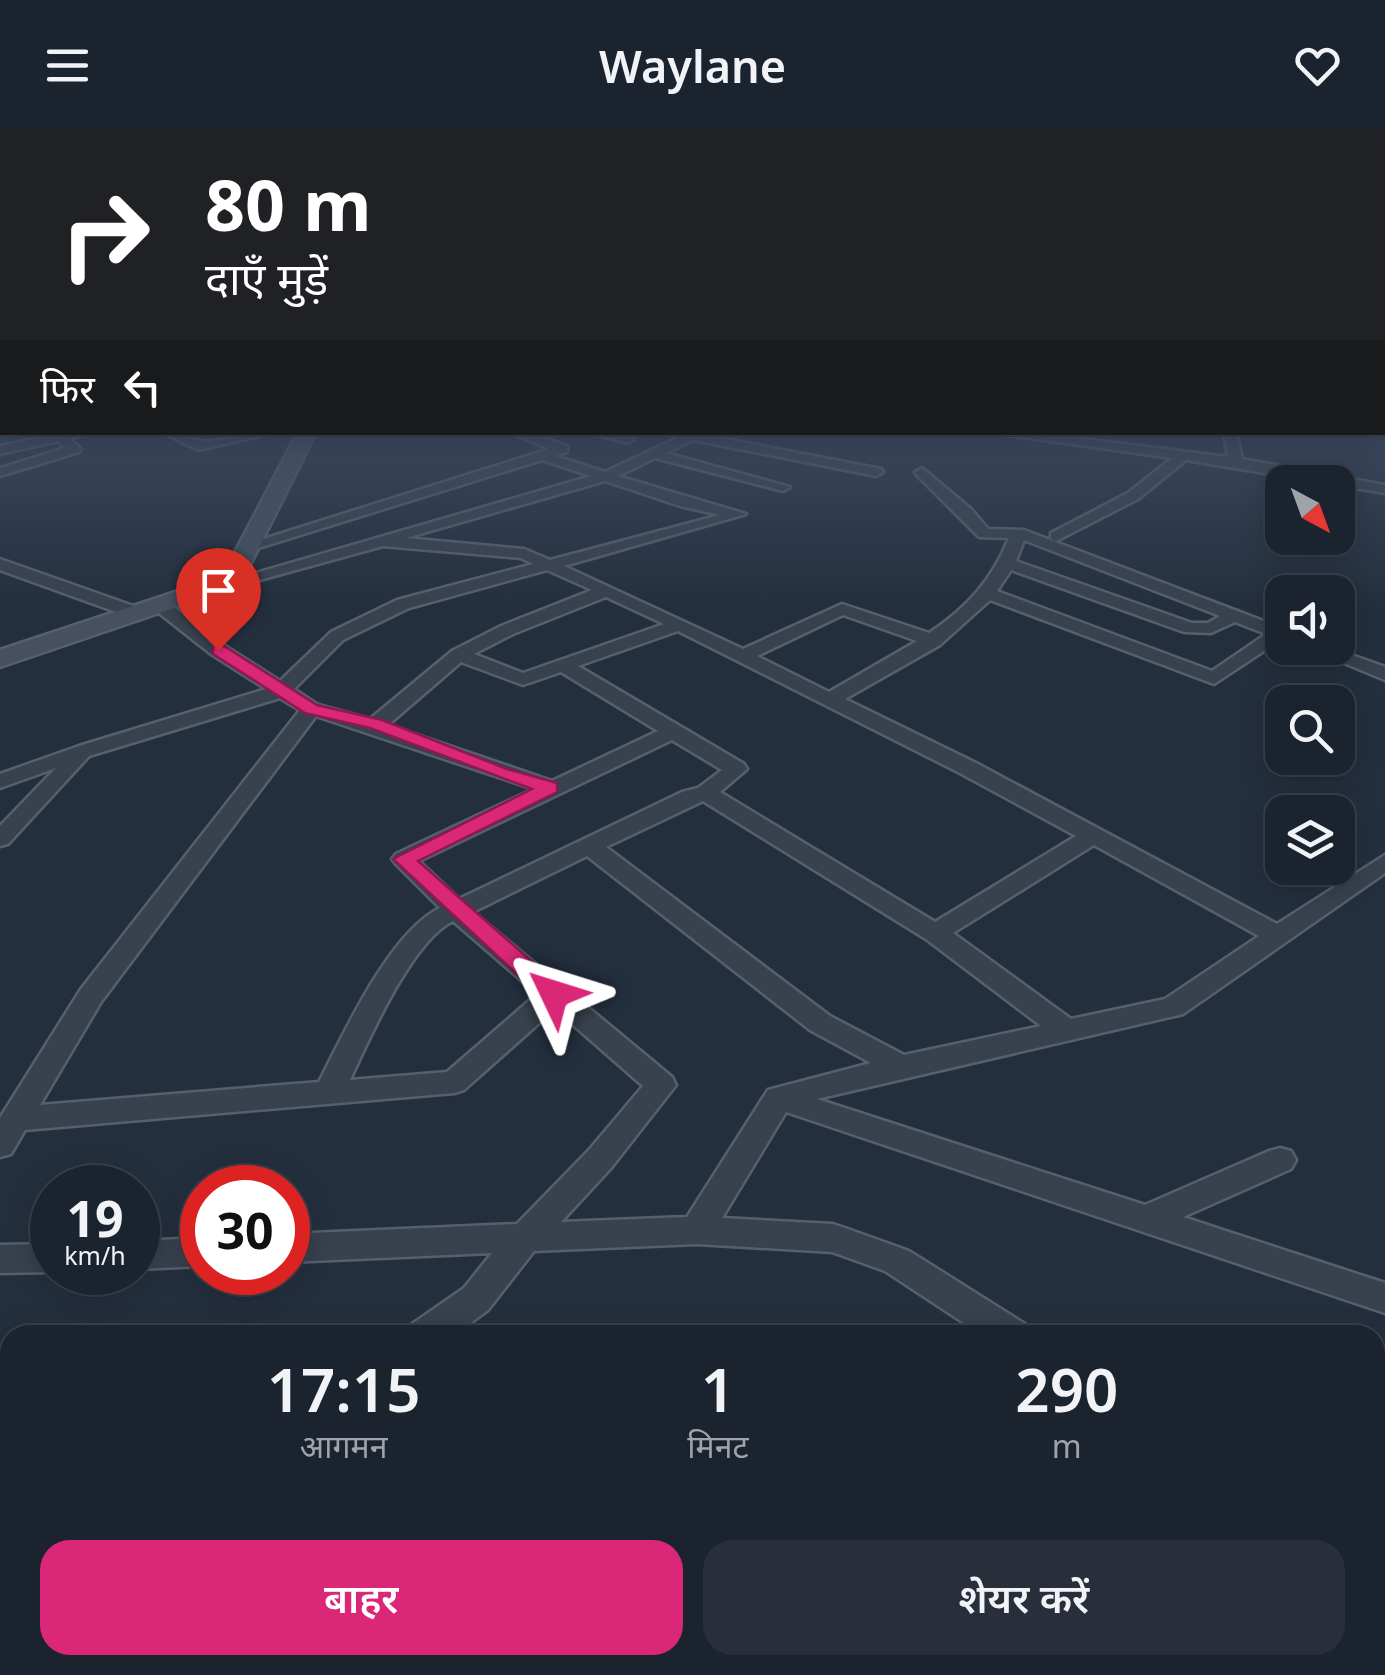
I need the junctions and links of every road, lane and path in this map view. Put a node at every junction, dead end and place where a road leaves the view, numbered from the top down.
1 (31, 462) edge
2 (292, 462) edge
3 (518, 462) edge
4 (563, 462) edge
5 (637, 462) edge
6 (694, 462) edge
7 (825, 462) edge
8 (1175, 462) edge
9 (1236, 462) edge
10 (0, 472) edge
11 (876, 472) dead end
12 (922, 472) dead end
13 (607, 476) junction
14 (783, 487) dead end
15 (1385, 489) edge
16 (1020, 532) junction
17 (1056, 536) dead end
18 (276, 539) junction
19 (383, 541) junction
20 (249, 546) junction
21 (310, 560) junction
22 (549, 563) junction
23 (1007, 563) junction
24 (0, 564) edge
25 (608, 590) junction
26 (198, 592) junction
27 (985, 592) junction
28 (160, 605) junction
29 (136, 613) junction
30 (1235, 615) junction
31 (678, 624) junction
32 (1265, 627) edge
33 (934, 641) junction
34 (1265, 645) edge
35 (459, 654) junction
36 (740, 657) junction
37 (0, 658) edge
38 (1355, 663) edge
39 (566, 667) junction
40 (1385, 674) edge
41 (281, 691) junction
42 (829, 700) junction
43 (311, 709) junction
44 (376, 724) junction
45 (672, 732) junction
46 (86, 750) junction
47 (0, 782) edge
48 (550, 788) junction
49 (706, 794) junction
50 (1094, 835) junction
51 (0, 838) edge
52 (591, 848) junction
53 (1385, 862) edge
54 (457, 911) junction
55 (935, 933) junction
56 (1276, 934) junction
57 (554, 994) junction
58 (1067, 1031) junction
59 (902, 1066) junction
60 (329, 1093) junction
61 (778, 1098) junction
62 (8, 1132) edge
63 (1280, 1160) dead end
64 (1146, 1219) junction
65 (698, 1230) junction
66 (525, 1238) junction
67 (310, 1247) edge
68 (30, 1258) edge
69 (0, 1259) edge
70 (1385, 1298) edge
71 (439, 1325) edge
72 (991, 1325) edge

1 - 10 street
2 - 20 main road
3 - 18 street
4 - 13 street
5 - 13 street
6 - 14 street
7 - 11 street
8 - 17 street
9 - 15 street
12 - 16 street
13 - 19 street
13 - 22 street
16 - 23 street
16 - 30 street
18 - 20 street
18 - 21 street
19 - 21 street
19 - 22 street
20 - 26 main road
21 - 26 street
22 - 25 street
22 - 41 street
23 - 27 street
23 - 30 street
24 - 29 street
25 - 31 street
25 - 35 street
26 - 28 main road
27 - 33 street
27 - 34 street
28 - 29 main road
28 - 41 street
29 - 37 main road
30 - 32 street
31 - 36 street
31 - 39 street
33 - 36 street
33 - 42 street
35 - 39 street
35 - 44 street
36 - 42 street
38 - 40 street
39 - 45 street
41 - 43 street
41 - 46 street
42 - 50 street
43 - 44 street
43 - 62 street
44 - 48 street
45 - 48 street
45 - 49 street
46 - 47 street
46 - 51 street
48 - 54 street
49 - 52 street
49 - 55 street
50 - 55 street
50 - 56 street
52 - 54 street
52 - 59 street
53 - 56 street
54 - 57 street
54 - 60 street
55 - 58 street
56 - 58 street
57 - 60 street
57 - 66 street
58 - 59 street
59 - 61 street
60 - 62 street
61 - 64 street
61 - 65 street
63 - 64 street
64 - 70 street
65 - 66 street
65 - 72 street
66 - 67 street
66 - 71 street
68 - 69 street

